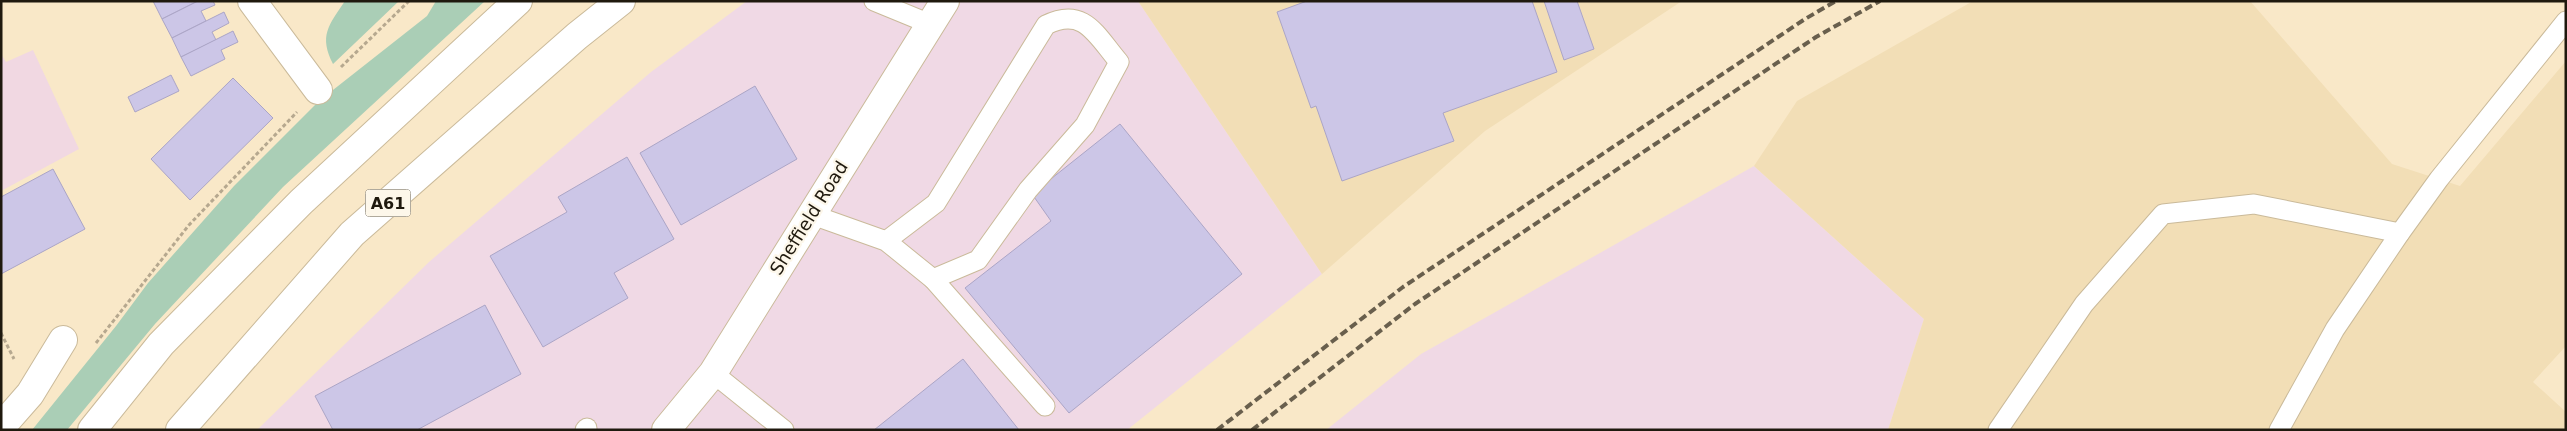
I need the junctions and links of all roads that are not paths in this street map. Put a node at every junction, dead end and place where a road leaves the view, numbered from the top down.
1 (518, 1) edge
2 (621, 1) edge
3 (874, 1) edge
4 (945, 1) edge
5 (260, 4) edge
6 (2566, 20) edge
7 (930, 24) junction
8 (318, 90) road end
9 (810, 214) junction
10 (2400, 234) junction
11 (886, 241) junction
12 (933, 279) junction
13 (63, 340) dead end
14 (713, 373) junction
15 (1045, 406) dead end
16 (1, 427) edge
17 (92, 430) edge
18 (180, 430) edge
19 (666, 430) edge
20 (784, 430) edge
21 (1998, 430) edge
22 (2279, 430) edge

1 - 17 main road
2 - 18 main road, A61
3 - 7 lane
4 - 7 main road, Sheffield Road
5 - 8 main road
6 - 10 lane
7 - 9 main road, Sheffield Road
9 - 11 lane
9 - 14 main road, Sheffield Road
10 - 21 lane
10 - 22 lane
11 - 12 lane
11 - 12 lane
12 - 15 lane
13 - 16 main road
14 - 19 main road, Sheffield Road
14 - 20 lane

